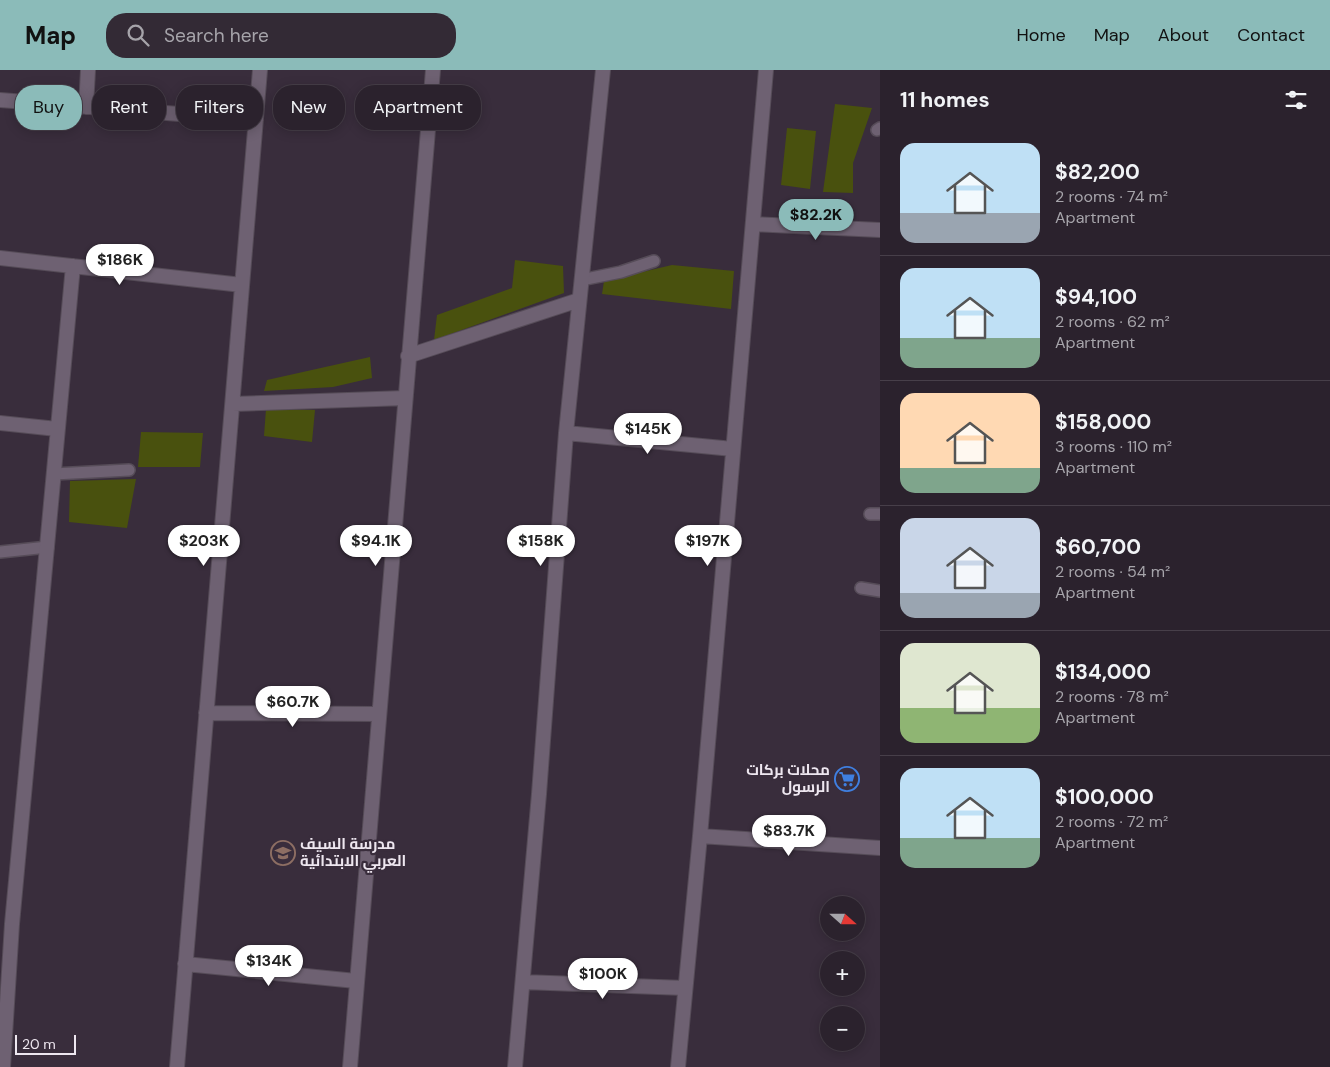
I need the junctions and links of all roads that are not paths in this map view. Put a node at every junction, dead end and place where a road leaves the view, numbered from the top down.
1 (88, 70) edge
2 (260, 70) edge
3 (433, 70) edge
4 (602, 70) edge
5 (766, 70) edge
6 (259, 85) edge
7 (0, 100) edge
8 (86, 107) junction
9 (176, 114) edge
10 (255, 130) edge
11 (753, 224) junction
12 (880, 230) edge
13 (0, 258) edge
14 (654, 261) dead end
15 (73, 266) junction
16 (581, 280) junction
17 (242, 285) junction
18 (579, 300) junction
19 (408, 356) junction
20 (405, 398) junction
21 (233, 404) junction
22 (0, 423) edge
23 (58, 429) junction
24 (566, 433) junction
25 (733, 448) junction
26 (129, 470) dead end
27 (54, 474) junction
28 (48, 547) junction
29 (0, 552) edge
30 (861, 588) dead end
31 (880, 591) edge
32 (206, 713) junction
33 (379, 714) junction
34 (700, 836) junction
35 (880, 848) edge
36 (6, 923) edge
37 (186, 964) junction
38 (356, 982) junction
39 (523, 982) junction
40 (685, 988) junction
41 (2, 1067) edge
42 (177, 1067) edge
43 (350, 1067) edge
44 (515, 1067) edge
45 (678, 1067) edge

1 - 8 street
2 - 6 street
3 - 19 street
4 - 16 street
5 - 11 street
7 - 8 street
8 - 9 street
10 - 17 street
11 - 12 street
11 - 25 street
13 - 15 street
14 - 16 lane
15 - 17 street
15 - 23 street
16 - 18 street
17 - 21 street
18 - 19 street
18 - 24 street
19 - 20 street
20 - 21 street
20 - 33 street
21 - 32 street
22 - 23 street
23 - 27 street
24 - 25 street
24 - 39 street
25 - 34 street
26 - 27 lane
27 - 28 street
28 - 29 lane
28 - 36 street
30 - 31 lane
32 - 33 street
32 - 37 street
33 - 38 street
34 - 35 street
34 - 40 street
36 - 41 street
37 - 38 street
37 - 42 street
38 - 43 street
39 - 40 street
39 - 44 street
40 - 45 street

